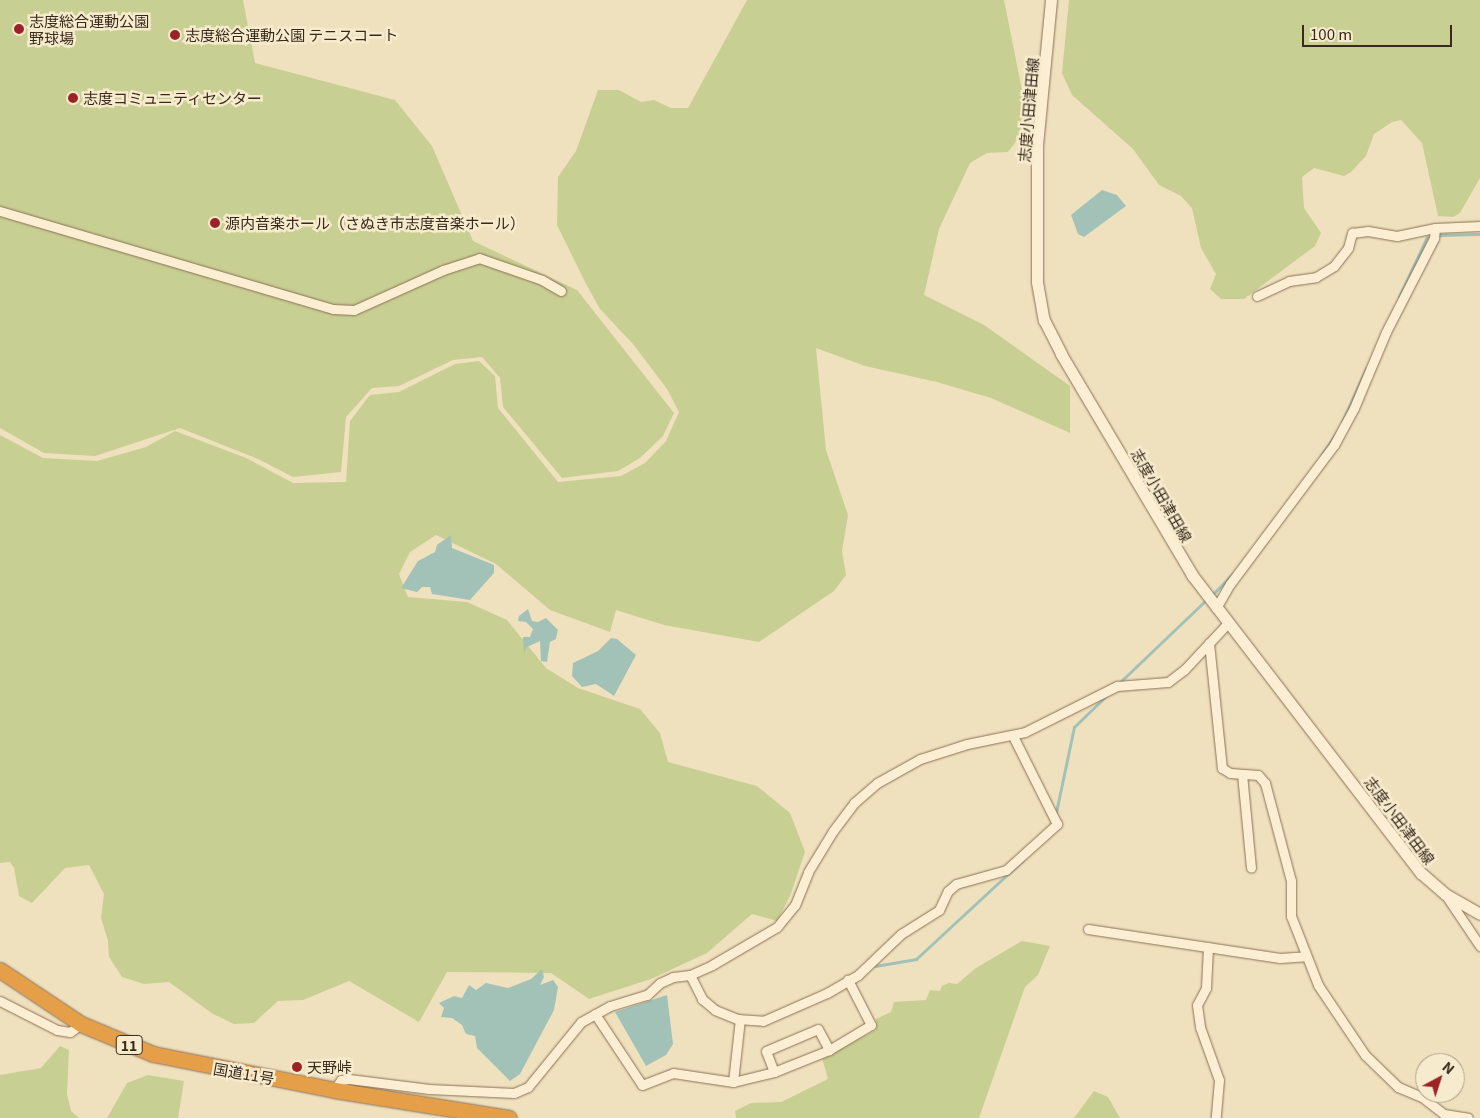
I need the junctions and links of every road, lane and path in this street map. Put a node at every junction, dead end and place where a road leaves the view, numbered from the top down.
1 (1051, 0) edge
2 (0, 211) edge
3 (1480, 226) edge
4 (1435, 228) junction
5 (561, 291) dead end
6 (1257, 296) dead end
7 (1216, 608) junction
8 (1228, 623) junction
9 (1209, 643) junction
10 (1013, 736) junction
11 (1242, 774) junction
12 (1251, 868) dead end
13 (1445, 894) junction
14 (1480, 914) edge
15 (1088, 929) dead end
16 (1480, 946) edge
17 (1208, 947) junction
18 (1306, 956) junction
19 (0, 970) edge
20 (690, 975) junction
21 (848, 980) junction
22 (0, 1001) edge
23 (595, 1014) junction
24 (740, 1019) junction
25 (81, 1024) junction
26 (829, 1050) junction
27 (774, 1072) junction
28 (734, 1082) junction
29 (334, 1090) junction
30 (509, 1118) edge
31 (1216, 1118) edge
32 (1468, 1118) edge

1 - 7 main road, 志度小田津田線
2 - 5 street
3 - 4 street
4 - 6 street
4 - 7 street
7 - 8 main road, 志度小田津田線
8 - 9 street
8 - 13 main road, 志度小田津田線
9 - 10 street
9 - 11 street
10 - 20 street
10 - 21 street
11 - 12 street
11 - 18 street
13 - 14 main road, 志度小田津田線
13 - 16 street
15 - 17 street
17 - 18 street
17 - 31 street
18 - 32 street
19 - 25 highway, 国道11号 / 11
20 - 23 street
20 - 24 street
21 - 24 street
21 - 26 street
22 - 25 street
23 - 28 street
23 - 29 street
24 - 28 street
25 - 29 highway, 国道11号 / 11
26 - 27 street
26 - 27 street
27 - 28 street
29 - 30 highway, 国道11号 / 11

